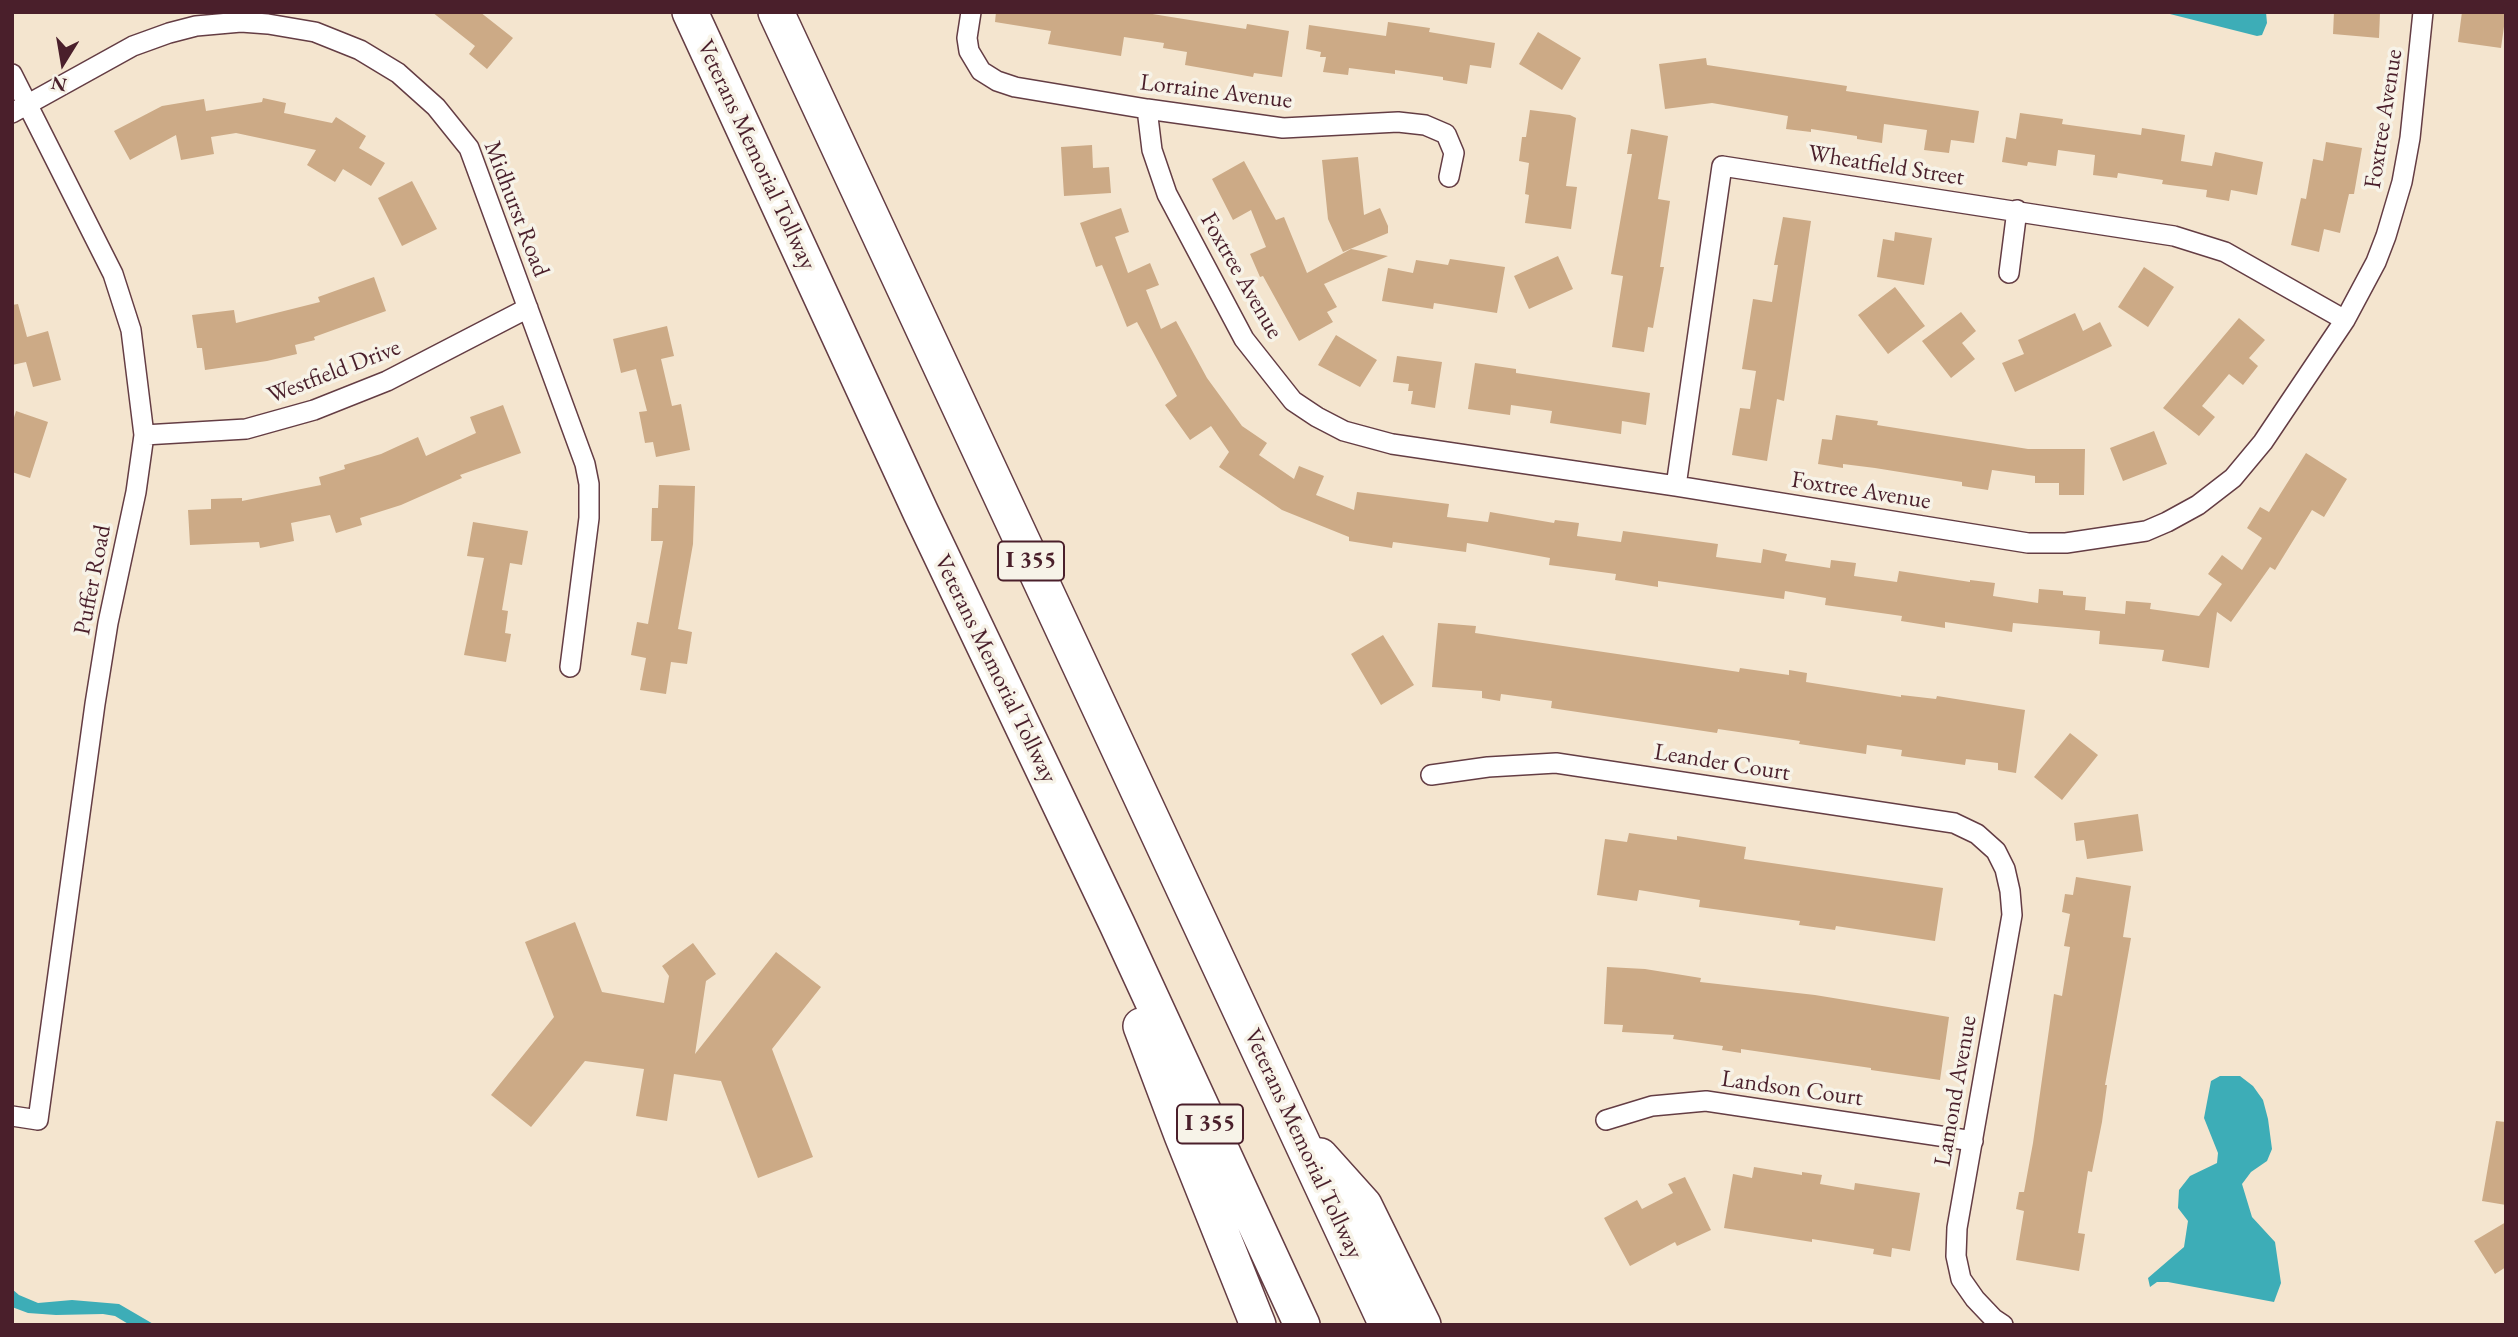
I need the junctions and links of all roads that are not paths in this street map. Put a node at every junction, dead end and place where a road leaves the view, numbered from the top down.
1 (690, 12) edge
2 (776, 12) edge
3 (971, 12) edge
4 (2423, 12) edge
5 (12, 74) edge
6 (19, 109) edge
7 (1147, 109) junction
8 (1449, 177) dead end
9 (2017, 210) junction
10 (2009, 273) dead end
11 (528, 308) junction
12 (2345, 320) junction
13 (144, 435) junction
14 (1676, 486) junction
15 (570, 667) dead end
16 (1431, 775) dead end
17 (1996, 851) joint
18 (1117, 924) junction
19 (12, 1116) edge
20 (1606, 1120) dead end
21 (1299, 1133) junction
22 (1973, 1141) junction
23 (1258, 1325) edge
24 (1302, 1325) edge
25 (1387, 1325) edge
26 (1423, 1325) edge
27 (2003, 1325) edge

1 - 18 highway, Veterans Memorial Tollway / I 355
2 - 21 highway, Veterans Memorial Tollway / I 355
3 - 7 street, Lorraine Avenue
4 - 12 street, Foxtree Avenue
5 - 6 street, Puffer Road
6 - 11 street, Midhurst Road
6 - 13 street, Puffer Road
7 - 8 street, Lorraine Avenue
7 - 14 street, Foxtree Avenue
9 - 10 street
9 - 12 street, Wheatfield Street
9 - 14 street, Wheatfield Street
11 - 13 street, Westfield Drive
11 - 15 street, Midhurst Road
12 - 14 street, Foxtree Avenue
13 - 19 street, Puffer Road
16 - 17 street, Leander Court
17 - 22 street, Lamond Avenue
18 - 23 highway
18 - 24 highway, Veterans Memorial Tollway / I 355
20 - 22 street, Landson Court
21 - 25 highway, Veterans Memorial Tollway / I 355
21 - 26 highway
22 - 27 street, Lamond Avenue

